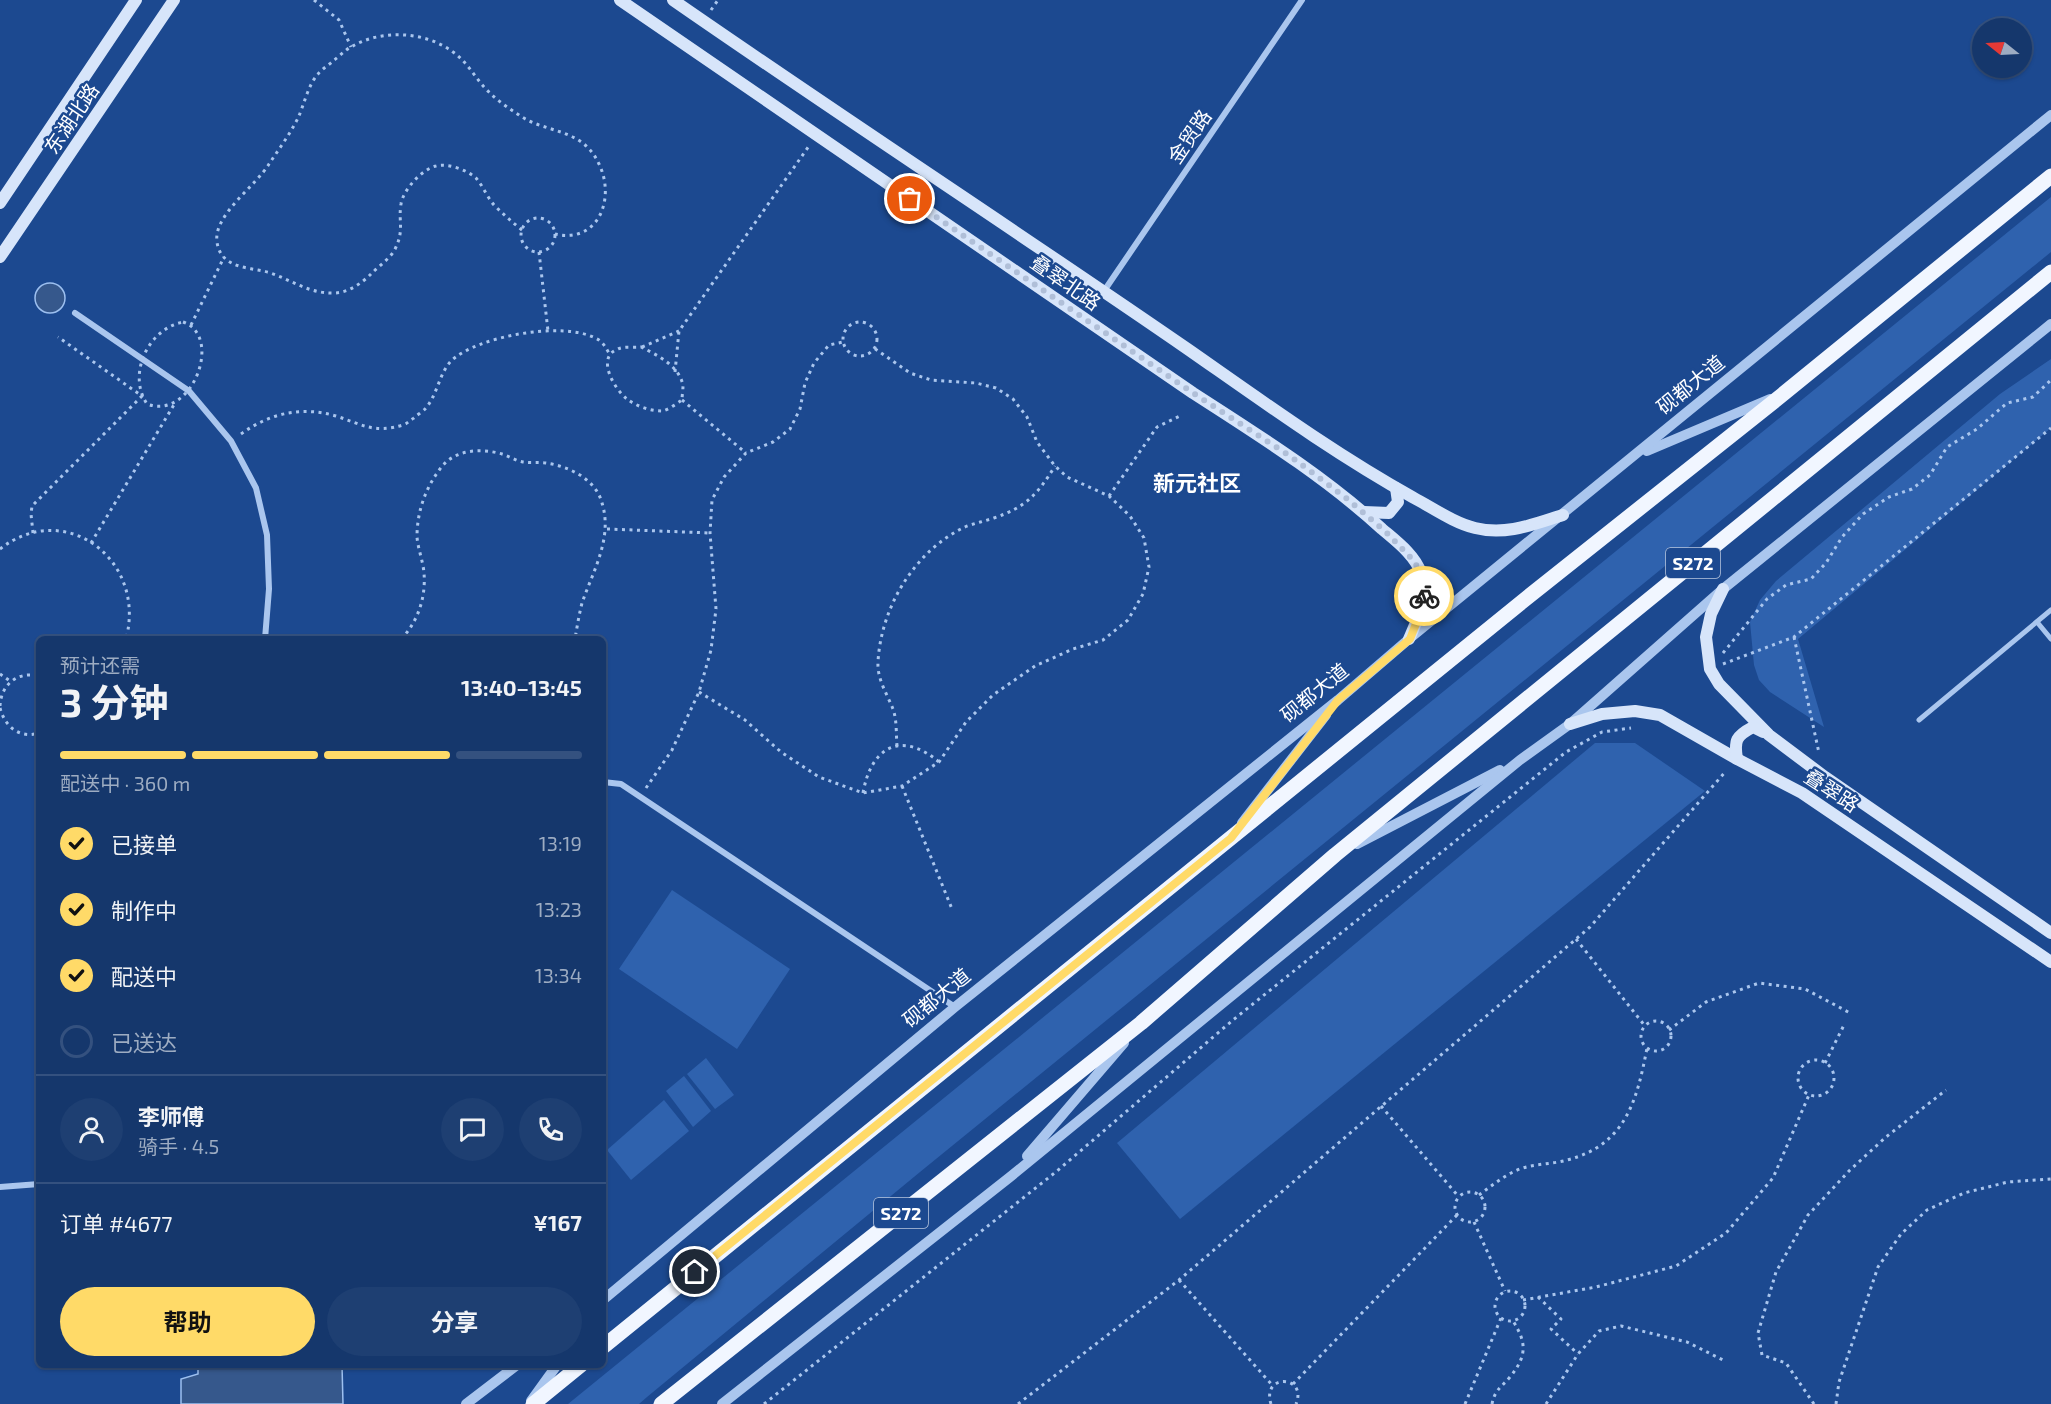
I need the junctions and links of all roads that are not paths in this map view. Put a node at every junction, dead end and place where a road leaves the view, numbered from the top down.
1 (136, 0) edge
2 (174, 0) edge
3 (620, 0) edge
4 (673, 0) edge
5 (1302, 0) edge
6 (2051, 115) edge
7 (2051, 176) edge
8 (0, 203) edge
9 (0, 257) edge
10 (2051, 272) edge
11 (1104, 291) junction
12 (75, 313) dead end
13 (2051, 324) edge
14 (1782, 394) junction
15 (1635, 456) junction
16 (1396, 488) junction
17 (1364, 512) junction
18 (1563, 515) junction
19 (1723, 589) junction
20 (2051, 610) edge
21 (2037, 622) junction
22 (265, 636) edge
23 (1410, 639) junction
24 (2051, 639) edge
25 (1338, 700) junction
26 (1919, 720) dead end
27 (1570, 724) junction
28 (1769, 735) junction
29 (1737, 759) junction
30 (1520, 760) junction
31 (606, 782) edge
32 (1231, 838) junction
33 (1335, 855) junction
34 (2051, 933) edge
35 (2051, 962) edge
36 (955, 1007) junction
37 (1141, 1023) junction
38 (1010, 1177) junction
39 (36, 1184) edge
40 (0, 1187) edge
41 (606, 1299) edge
42 (606, 1345) edge
43 (513, 1368) edge
44 (555, 1368) edge
45 (577, 1368) edge
46 (735, 1392) junction
47 (466, 1404) edge
48 (530, 1404) edge
49 (661, 1404) edge
50 (715, 1404) edge
51 (722, 1404) edge

1 - 8 main road, 东湖北路
2 - 9 main road, 东湖北路
3 - 17 main road, 叠翠北路
4 - 11 main road, 叠翠北路
5 - 11 street, 金贸路
6 - 15 street, 砚都大道
7 - 14 main road
10 - 33 main road, S272
11 - 16 main road, 叠翠北路
12 - 22 street
13 - 19 street
14 - 15 street
14 - 32 main road
15 - 18 street, 砚都大道
16 - 17 main road
16 - 18 main road, 叠翠北路
17 - 23 main road, 叠翠北路
18 - 23 street, 砚都大道
19 - 27 street
19 - 28 main road, 叠翠路
20 - 21 street
21 - 24 street
21 - 26 street
23 - 25 street, 砚都大道
25 - 32 street
25 - 36 street, 砚都大道
27 - 29 main road, 叠翠路
27 - 30 street
28 - 29 main road
28 - 34 main road, 叠翠路
29 - 35 main road, 叠翠路
30 - 33 street
30 - 38 street
31 - 36 street
32 - 42 main road
33 - 37 main road, S272
36 - 41 street, 砚都大道
37 - 38 street
37 - 49 main road, S272
38 - 46 street
39 - 40 street
43 - 47 street
44 - 48 street
45 - 48 main road
46 - 50 street
46 - 51 street

